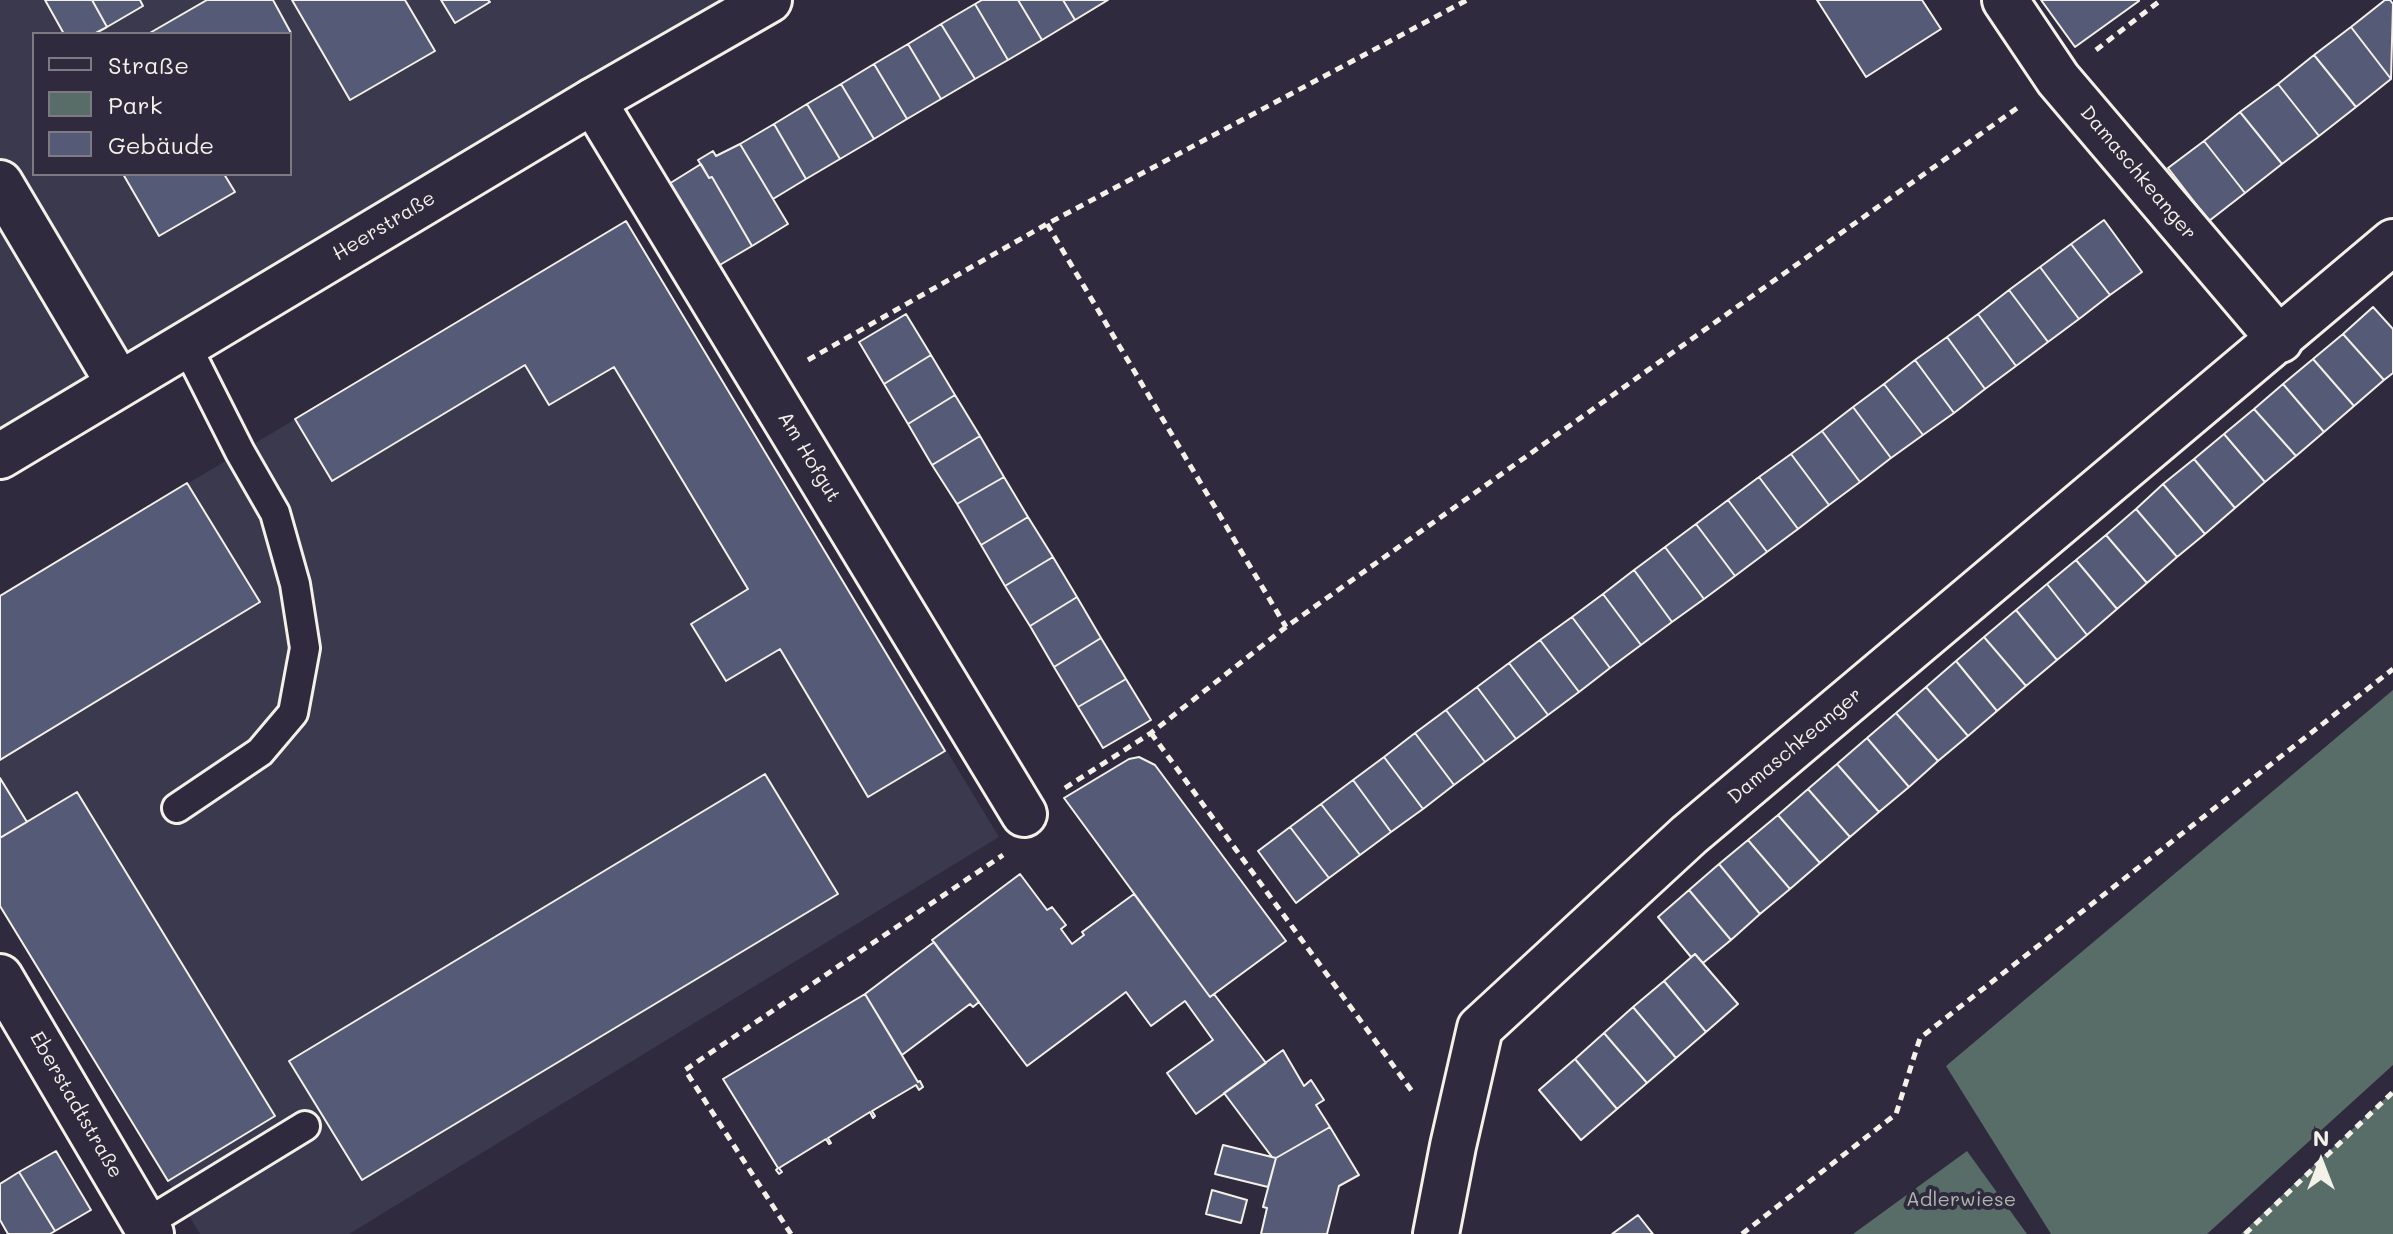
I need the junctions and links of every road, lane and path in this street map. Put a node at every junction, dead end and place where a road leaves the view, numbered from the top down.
1 (769, 0) edge
2 (1467, 0) edge
3 (2005, 0) edge
4 (2161, 0) edge
5 (2058, 79) junction
6 (593, 101) junction
7 (0, 183) edge
8 (1047, 224) junction
9 (2393, 242) edge
10 (2280, 340) junction
11 (186, 345) junction
12 (119, 384) junction
13 (765, 385) junction
14 (0, 456) edge
15 (1286, 627) junction
16 (2393, 669) edge
17 (1151, 733) junction
18 (177, 808) dead end
19 (1024, 814) junction
20 (0, 977) edge
21 (2393, 1092) edge
22 (305, 1126) dead end
23 (1453, 1146) junction
24 (148, 1229) edge
25 (791, 1234) edge
26 (1436, 1234) edge
27 (1742, 1234) edge
28 (2245, 1234) edge

1 - 6 street, Heerstraße
2 - 8 path
3 - 5 street, Damaschkeanger
4 - 5 path
5 - 10 street, Damaschkeanger
5 - 15 path
6 - 11 street, Heerstraße
6 - 13 street, Am Hofgut
7 - 12 street
8 - 13 path
8 - 15 path
9 - 10 street, Damaschkeanger
10 - 23 street, Damaschkeanger
11 - 12 street, Heerstraße
11 - 18 lane
12 - 14 street, Heerstraße
13 - 19 street, Am Hofgut
15 - 17 path
16 - 27 path
17 - 19 path
17 - 23 path
19 - 25 path
20 - 24 street, Eberstadtstraße
21 - 28 path
22 - 24 lane
23 - 26 street, Damaschkeanger

